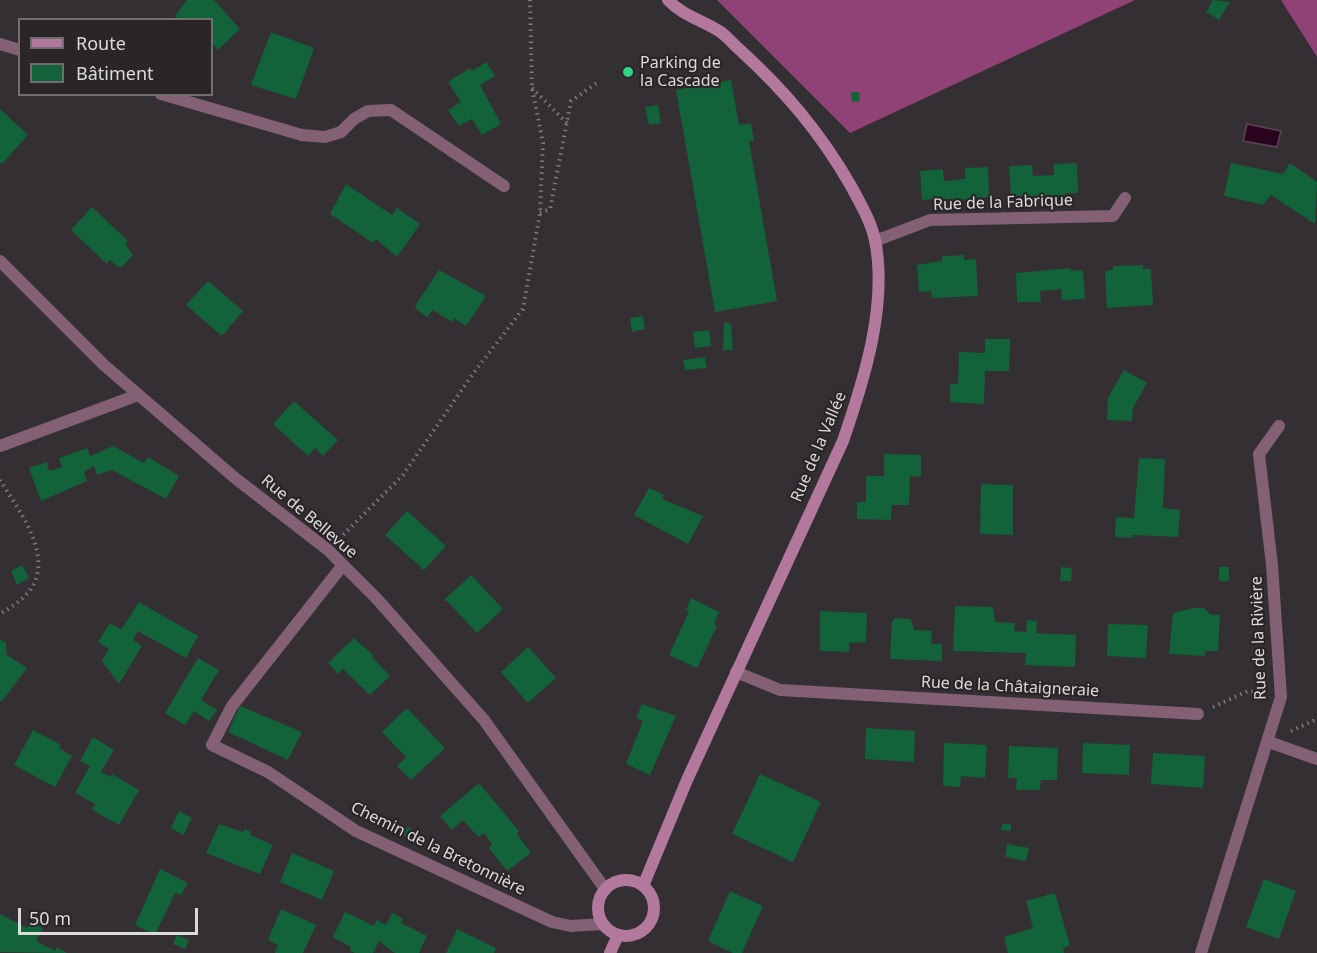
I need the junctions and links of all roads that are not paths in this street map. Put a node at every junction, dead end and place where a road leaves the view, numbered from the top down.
1 (668, 0) edge
2 (0, 44) edge
3 (18, 49) edge
4 (168, 96) edge
5 (504, 186) dead end
6 (1125, 198) dead end
7 (875, 241) junction
8 (0, 261) edge
9 (138, 395) junction
10 (1279, 426) dead end
11 (0, 446) edge
12 (343, 565) junction
13 (736, 672) junction
14 (1198, 714) road end
15 (1269, 742) junction
16 (1317, 759) edge
17 (644, 886) junction
18 (605, 889) junction
19 (603, 924) junction
20 (618, 935) junction
21 (610, 953) edge
22 (1201, 953) edge

1 - 7 street, Rue de la Vallée
2 - 3 street
4 - 5 street
6 - 7 street, Rue de la Fabrique
7 - 13 street, Rue de la Vallée
8 - 9 street, Rue de Bellevue
9 - 11 street
9 - 12 street, Rue de Bellevue
10 - 15 street, Rue de la Rivière
12 - 18 street, Rue de Bellevue
12 - 19 street, Chemin de la Bretonnière
13 - 14 street, Rue de la Châtaigneraie
13 - 17 street, Rue de la Vallée
15 - 16 street
15 - 22 street, Rue de la Rivière
17 - 18 street
17 - 20 street
18 - 19 street
19 - 20 street
20 - 21 street

